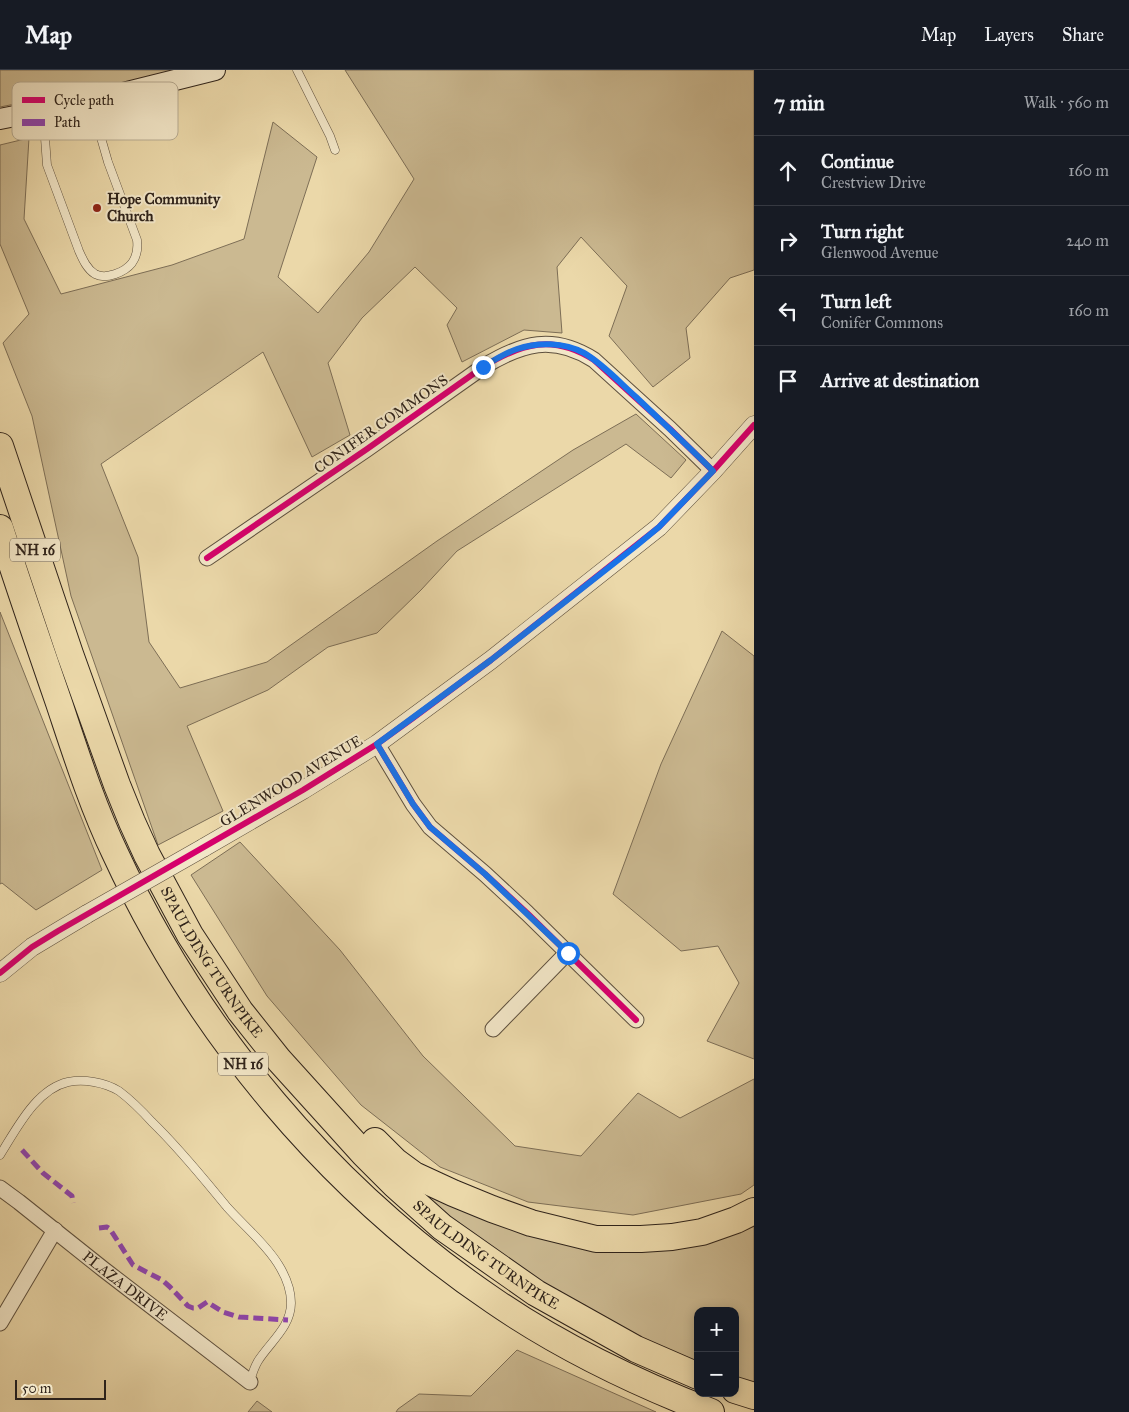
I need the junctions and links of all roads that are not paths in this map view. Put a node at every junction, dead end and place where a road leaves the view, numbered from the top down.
1 (214, 70) edge
2 (296, 70) edge
3 (166, 82) edge
4 (46, 140) edge
5 (102, 140) edge
6 (335, 150) dead end
7 (754, 425) edge
8 (0, 446) edge
9 (713, 471) junction
10 (0, 528) edge
11 (207, 558) dead end
12 (377, 744) junction
13 (568, 953) junction
14 (0, 973) edge
15 (248, 1020) junction
16 (636, 1020) dead end
17 (493, 1030) dead end
18 (0, 1155) edge
19 (0, 1188) edge
20 (754, 1211) edge
21 (55, 1230) junction
22 (0, 1323) edge
23 (694, 1374) edge
24 (250, 1382) joint
25 (739, 1391) edge
26 (754, 1396) edge
27 (711, 1412) edge

1 - 3 main road
2 - 6 lane
4 - 5 lane
7 - 9 street, GLENWOOD AVENUE
8 - 15 highway, SPAULDING TURNPIKE / NH 16
9 - 11 street, CONIFER COMMONS
9 - 12 street, GLENWOOD AVENUE
10 - 27 highway, SPAULDING TURNPIKE / NH 16
12 - 13 street
12 - 14 street, GLENWOOD AVENUE, bridge
13 - 16 street
13 - 17 street
15 - 20 highway
15 - 23 highway, SPAULDING TURNPIKE / NH 16
18 - 24 lane
19 - 21 street, PLAZA DRIVE
21 - 22 street
21 - 24 street, PLAZA DRIVE
25 - 26 highway

